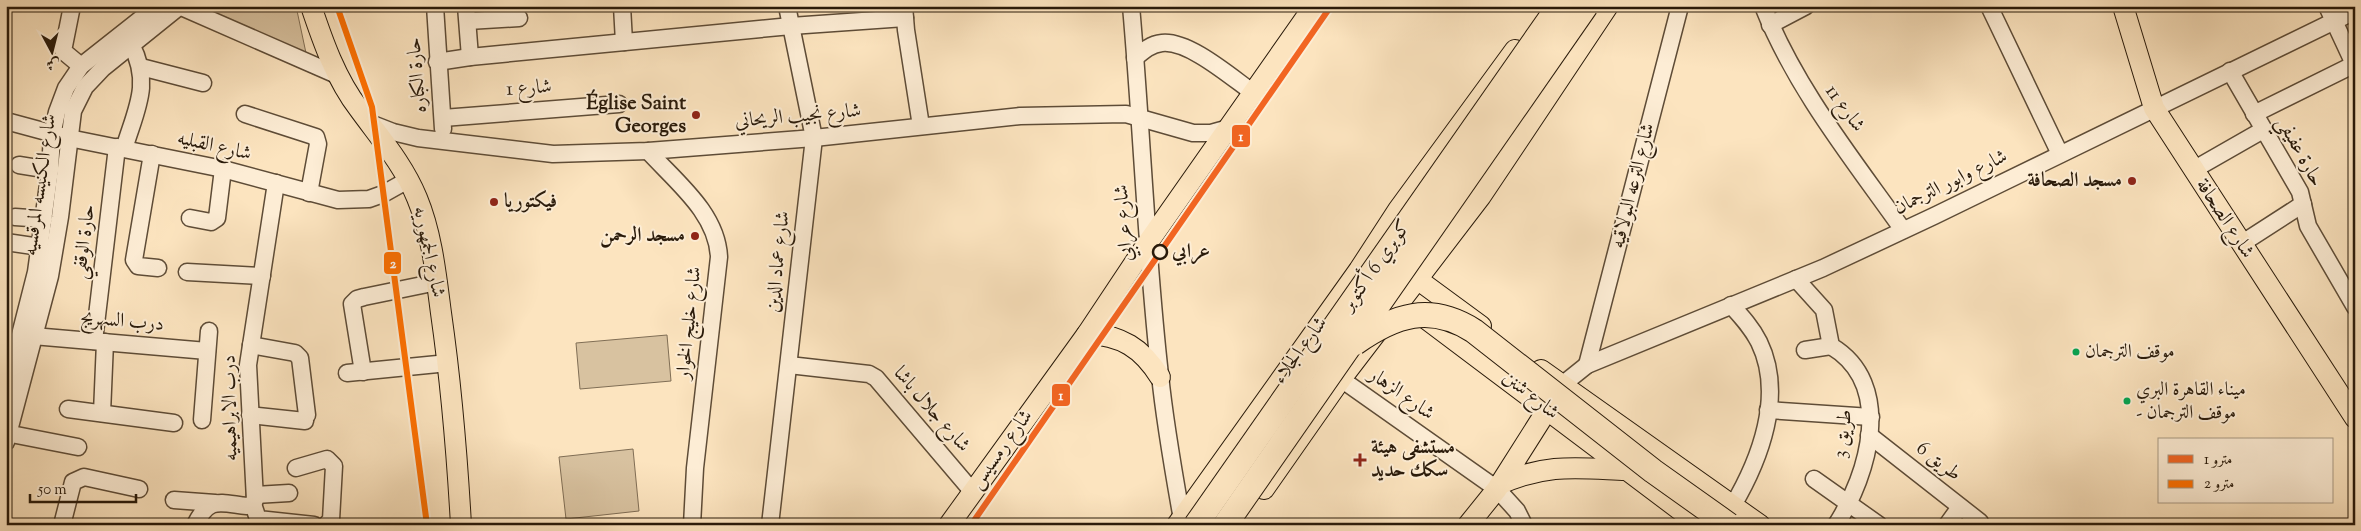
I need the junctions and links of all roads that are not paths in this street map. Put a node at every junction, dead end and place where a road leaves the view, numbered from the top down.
1 (72, 6) edge
2 (157, 6) edge
3 (180, 6) edge
4 (311, 6) edge
5 (435, 6) edge
6 (622, 6) edge
7 (788, 6) edge
8 (1131, 6) edge
9 (1314, 6) edge
10 (1546, 6) edge
11 (1558, 6) edge
12 (1586, 6) edge
13 (1608, 6) edge
14 (1680, 6) edge
15 (1763, 6) edge
16 (1806, 6) edge
17 (1989, 6) edge
18 (2123, 6) edge
19 (2355, 11) edge
20 (905, 12) edge
21 (2331, 13) edge
22 (467, 14) edge
23 (519, 18) dead end
24 (1770, 25) junction
25 (792, 26) junction
26 (624, 42) junction
27 (131, 44) junction
28 (470, 56) junction
29 (1135, 58) junction
30 (437, 62) junction
31 (2355, 64) edge
32 (81, 66) junction
33 (141, 67) junction
34 (2230, 71) junction
35 (339, 76) junction
36 (204, 83) dead end
37 (1254, 94) junction
38 (619, 104) dead end
39 (2154, 108) junction
40 (245, 114) dead end
41 (2254, 114) junction
42 (1140, 116) junction
43 (443, 118) junction
44 (6, 121) edge
45 (370, 123) junction
46 (921, 126) junction
47 (1229, 128) junction
48 (2263, 130) junction
49 (52, 135) junction
50 (69, 138) junction
51 (814, 138) junction
52 (444, 141) junction
53 (121, 148) junction
54 (648, 151) junction
55 (152, 154) junction
56 (2060, 154) junction
57 (18, 165) dead end
58 (223, 169) junction
59 (50, 170) junction
60 (2193, 170) junction
61 (408, 180) junction
62 (276, 184) junction
63 (309, 193) junction
64 (2303, 204) junction
65 (15, 217) dead end
66 (190, 218) dead end
67 (44, 219) junction
68 (1903, 230) junction
69 (6, 242) edge
70 (1148, 244) junction
71 (2241, 244) junction
72 (40, 247) junction
73 (158, 268) dead end
74 (1359, 270) junction
75 (187, 272) dead end
76 (262, 276) junction
77 (1416, 279) junction
78 (1796, 279) junction
79 (437, 282) junction
80 (1401, 300) junction
81 (1731, 305) junction
82 (2355, 307) edge
83 (209, 331) dead end
84 (1087, 334) junction
85 (33, 336) junction
86 (100, 342) junction
87 (251, 345) junction
88 (1831, 346) junction
89 (1346, 350) junction
90 (1805, 350) dead end
91 (207, 351) junction
92 (448, 363) junction
93 (789, 365) junction
94 (1587, 365) junction
95 (363, 372) junction
96 (347, 373) dead end
97 (1160, 377) junction
98 (1341, 379) junction
99 (13, 381) edge
100 (1562, 385) junction
101 (68, 409) dead end
102 (1548, 410) junction
103 (1768, 410) junction
104 (102, 413) junction
105 (250, 415) junction
106 (1871, 417) junction
107 (2355, 418) edge
108 (202, 420) dead end
109 (174, 423) dead end
110 (1869, 435) junction
111 (7, 436) edge
112 (78, 447) dead end
113 (296, 468) dead end
114 (1626, 470) junction
115 (1814, 479) dead end
116 (1498, 486) junction
117 (139, 489) dead end
118 (972, 491) junction
119 (288, 493) dead end
120 (174, 500) dead end
121 (215, 503) junction
122 (1848, 503) junction
123 (1960, 507) junction
124 (256, 511) edge
125 (1731, 516) edge
126 (1980, 522) dead end
127 (282, 523) edge
128 (1184, 523) edge
129 (66, 524) edge
130 (195, 525) edge
131 (314, 525) edge
132 (326, 525) edge
133 (461, 525) edge
134 (692, 525) edge
135 (770, 525) edge
136 (949, 525) edge
137 (1225, 525) edge
138 (1239, 525) edge
139 (1468, 525) edge
140 (1524, 525) edge
141 (1700, 525) edge
142 (1760, 525) edge
143 (1836, 525) edge
144 (1879, 525) edge
145 (1947, 525) edge

1 - 32 street
2 - 32 street, شارع الكنيسه المرقسيه
3 - 27 street, شارع الكنيسه المرقسيه
3 - 35 street
4 - 35 main road, شارع الجمهوريه
5 - 30 street, حارة الكباره
6 - 26 street
7 - 25 street, شارع عماد الدين
8 - 29 street, شارع عرابي
9 - 37 main road, شارع رمسيس
10 - 74 main road, شارع الجلاء
11 - 128 highway, كوبري 6 أكتوبر, bridge
12 - 89 highway, كوبري 6 أكتوبر, bridge
13 - 77 main road
14 - 94 street, شارع الترعه البولاقيه
15 - 24 street, شارع 11
16 - 24 street
17 - 56 street
18 - 39 main road, شارع الصحافة
19 - 21 street, شارع وابور الترجمان
20 - 25 street
20 - 46 street
21 - 31 street
21 - 34 street, شارع وابور الترجمان
22 - 23 street
22 - 28 street
24 - 68 street, شارع 11
25 - 26 street
25 - 51 street, شارع عماد الدين
26 - 28 street
27 - 33 street
27 - 50 street, شارع الكنيسه المرقسيه
28 - 30 street
29 - 37 street
29 - 42 street, شارع عرابي
30 - 43 street, حارة الكباره
31 - 41 street
32 - 49 street, شارع الكنيسه المرقسيه
33 - 36 street
33 - 53 street, حارة الوقفي
34 - 39 street, شارع وابور الترجمان
34 - 41 street, حارة عفيفي
35 - 45 main road, شارع الجمهوريه
37 - 47 main road, شارع رمسيس
38 - 43 street, شارع 1
39 - 56 street, شارع وابور الترجمان
39 - 60 main road, شارع الصحافة
40 - 63 street
41 - 48 street, حارة عفيفي
42 - 46 street, شارع نجيب الريحاني
42 - 47 street, شارع نجيب الريحاني
42 - 70 street, شارع عرابي
43 - 52 street, حارة الكباره
44 - 49 street, شارع القبليه
45 - 52 street, شارع نجيب الريحاني
45 - 61 main road, شارع الجمهوريه
46 - 51 street, شارع نجيب الريحاني
47 - 70 main road, شارع رمسيس
48 - 60 street
48 - 64 street, حارة عفيفي
49 - 50 street, شارع القبليه
49 - 59 street, شارع الكنيسه المرقسيه
50 - 53 street, شارع القبليه
50 - 85 street, شارع الكنيسه المرقسيه
51 - 54 street, شارع نجيب الريحاني
51 - 93 street, شارع عماد الدين
52 - 54 street, شارع نجيب الريحاني
53 - 55 street, شارع القبليه
53 - 86 street, حارة الوقفي
54 - 134 street, شارع خليج الخوار
55 - 58 street, شارع القبليه
55 - 73 street
56 - 68 street, شارع وابور الترجمان
57 - 59 street
58 - 62 street, شارع القبليه
58 - 66 street
59 - 67 street, شارع الكنيسه المرقسيه
60 - 71 main road, شارع الصحافة
61 - 63 street, شارع القبليه
61 - 79 main road, شارع الجمهوريه
62 - 63 street, شارع القبليه
62 - 76 street, درب الابراهيميه
64 - 71 street
64 - 82 street, حارة عفيفي
65 - 67 street
67 - 72 street, شارع الكنيسه المرقسيه
68 - 78 street, شارع وابور الترجمان
69 - 72 street
70 - 84 main road, شارع رمسيس
70 - 97 street, شارع عرابي
71 - 107 main road, شارع الصحافة
72 - 99 street, شارع الكنيسه المرقسيه
74 - 80 main road, شارع شنن
74 - 128 main road, شارع الجلاء
75 - 76 street
76 - 87 street, درب الابراهيميه
77 - 80 main road
77 - 100 main road, شارع شنن
78 - 81 street, شارع وابور الترجمان
78 - 88 street
79 - 92 main road, شارع الجمهوريه
79 - 95 street
80 - 98 main road
80 - 102 main road, شارع شنن
81 - 94 street, شارع وابور الترجمان
81 - 103 street
83 - 91 street
84 - 97 main road
84 - 118 main road, شارع رمسيس
85 - 86 street, درب السهريج
85 - 99 street, شارع الكنيسه المرقسيه
86 - 91 street, درب السهريج
86 - 104 street, حارة الوقفي
87 - 105 street, درب الابراهيميه
87 - 105 street
88 - 90 street
88 - 106 street, طريق 3
89 - 125 highway, bridge
89 - 137 highway, كوبري 6 أكتوبر, bridge
91 - 108 street
92 - 95 street
92 - 133 main road, شارع الجمهوريه
93 - 118 street, شارع جلال باشا
93 - 135 street, شارع عماد الدين
94 - 100 street, شارع وابور الترجمان
95 - 96 street
97 - 128 street, شارع عرابي
98 - 116 street, شارع الزهار
98 - 138 main road
99 - 111 street, شارع الكنيسه المرقسيه
100 - 102 main road
100 - 125 main road, شارع شنن
101 - 104 street
102 - 114 main road, شارع شنن
102 - 116 main road
103 - 106 street
103 - 125 street
104 - 109 street
105 - 124 street, درب الابراهيميه
106 - 110 street, طريق 3
110 - 122 street, طريق 3
110 - 123 street, طريق 6
111 - 112 street
113 - 132 street
114 - 116 main road
114 - 141 main road, شارع شنن
115 - 122 street
116 - 139 main road
116 - 140 street, شارع الزهار
117 - 129 street
118 - 136 main road, شارع رمسيس
119 - 124 street
120 - 121 street
121 - 124 street
121 - 130 street
122 - 143 street, طريق 3
122 - 144 street
123 - 126 street, طريق 6
123 - 145 street
124 - 127 street
125 - 142 main road, شارع شنن
127 - 131 street

